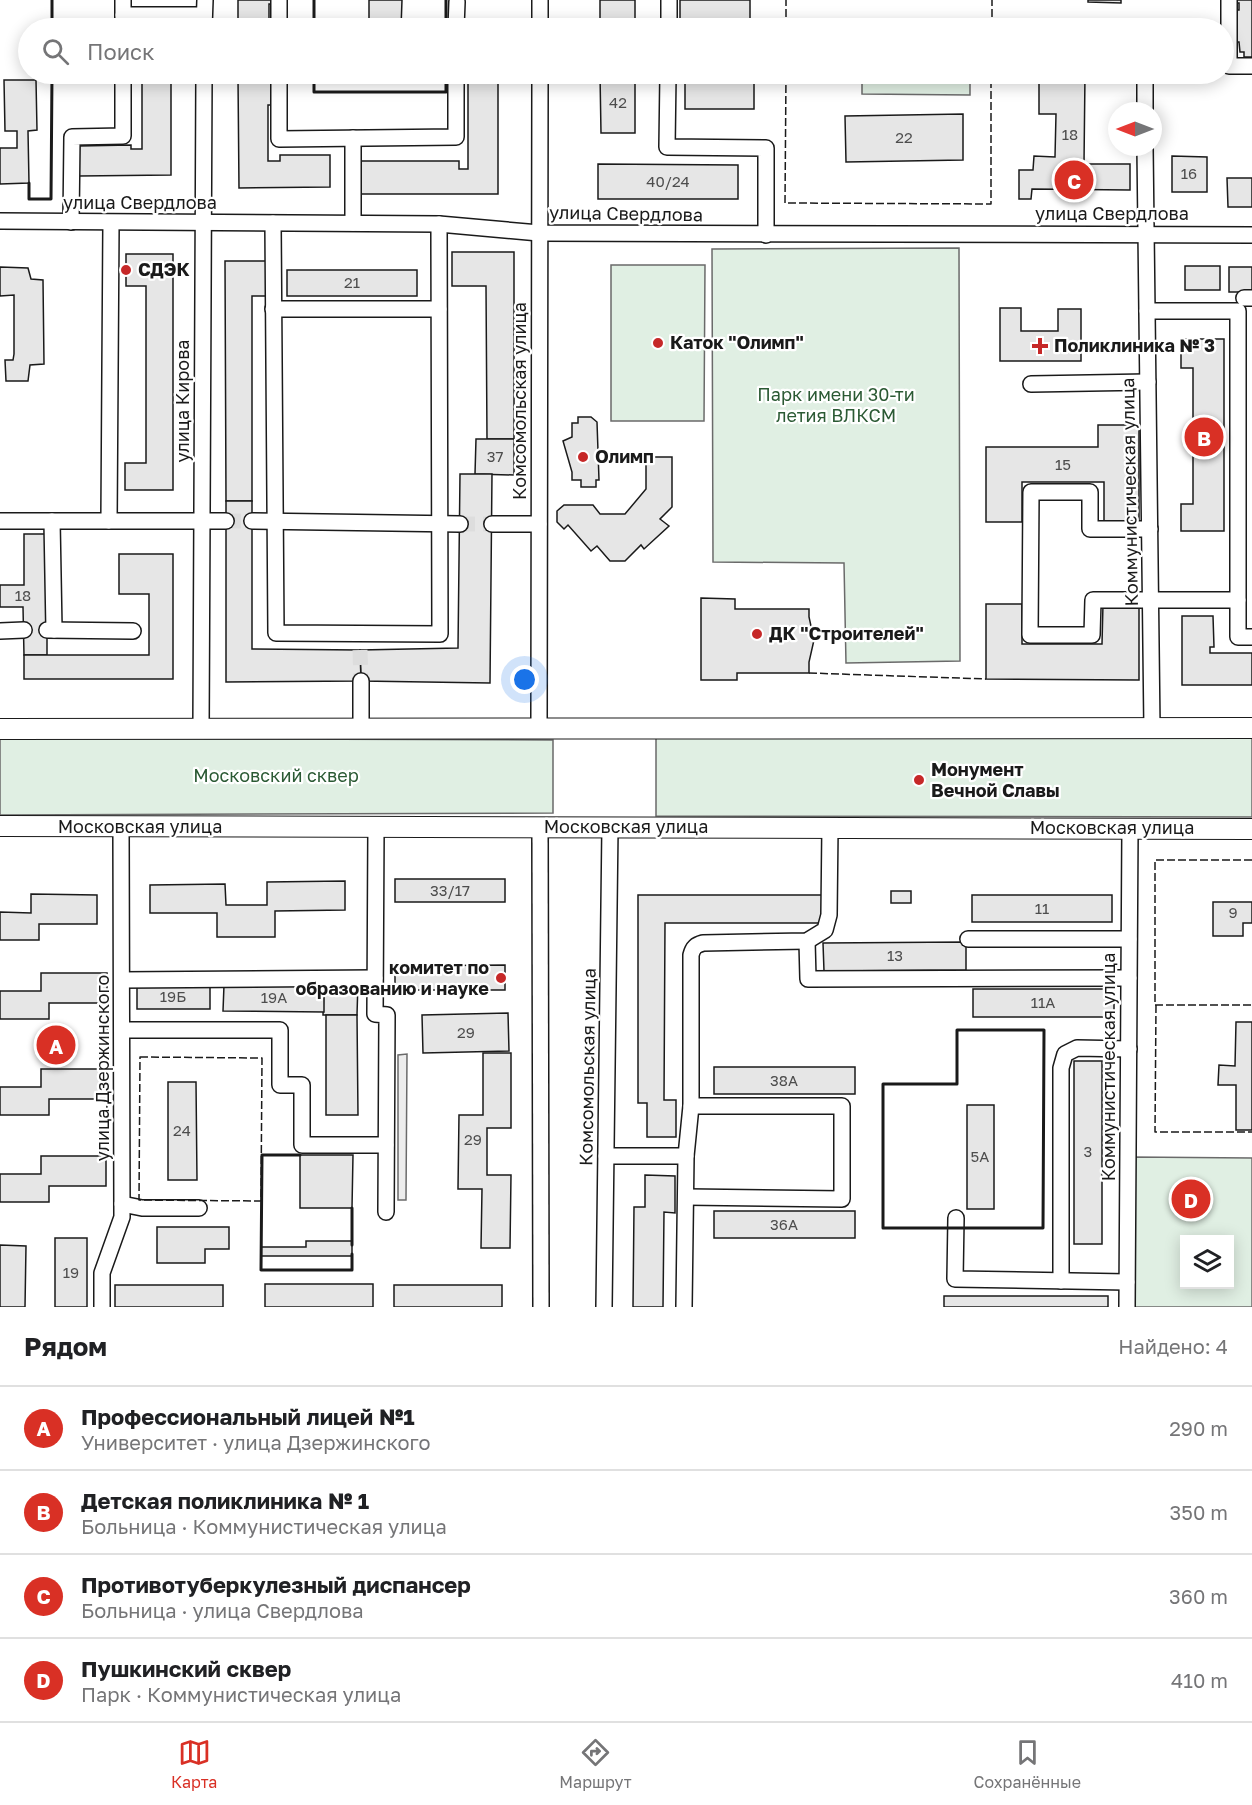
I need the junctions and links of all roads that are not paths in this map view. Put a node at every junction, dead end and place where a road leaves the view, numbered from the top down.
1 (279, 0) edge
2 (540, 0) edge
3 (669, 0) edge
4 (1229, 0) edge
5 (457, 2) dead end
6 (123, 15) edge
7 (204, 15) edge
8 (279, 18) edge
9 (456, 18) edge
10 (540, 18) edge
11 (669, 18) edge
12 (1229, 18) edge
13 (1234, 66) edge
14 (1252, 66) edge
15 (123, 84) edge
16 (204, 84) edge
17 (279, 84) edge
18 (456, 84) edge
19 (540, 84) edge
20 (668, 84) edge
21 (1145, 84) dead end
22 (1145, 102) edge
23 (353, 138) junction
24 (1145, 156) edge
25 (0, 221) edge
26 (71, 222) junction
27 (111, 223) junction
28 (203, 223) junction
29 (273, 223) junction
30 (353, 223) junction
31 (439, 224) junction
32 (539, 233) junction
33 (1146, 233) junction
34 (766, 235) junction
35 (1252, 235) edge
36 (273, 309) junction
37 (439, 309) junction
38 (1147, 311) junction
39 (1148, 382) junction
40 (1031, 384) dead end
41 (0, 521) edge
42 (52, 521) junction
43 (109, 521) junction
44 (202, 521) junction
45 (226, 521) tunnel mouth
46 (252, 521) tunnel mouth
47 (275, 521) junction
48 (440, 524) junction
49 (460, 524) tunnel mouth
50 (492, 524) tunnel mouth
51 (539, 524) junction
52 (1150, 529) junction
53 (1150, 600) junction
54 (1238, 600) junction
55 (24, 630) dead end
56 (0, 631) edge
57 (133, 631) dead end
58 (360, 634) junction
59 (1252, 638) edge
60 (360, 650) tunnel mouth
61 (361, 681) tunnel mouth
62 (539, 728) junction
63 (1152, 728) junction
64 (1252, 728) edge
65 (0, 729) edge
66 (201, 729) junction
67 (361, 729) junction
68 (0, 826) edge
69 (376, 826) junction
70 (122, 827) junction
71 (540, 827) junction
72 (610, 827) junction
73 (830, 827) junction
74 (1130, 828) junction
75 (1252, 829) edge
76 (968, 939) dead end
77 (1129, 939) junction
78 (807, 941) junction
79 (375, 978) junction
80 (1129, 978) junction
81 (122, 980) junction
82 (122, 1030) junction
83 (1129, 1049) junction
84 (691, 1106) junction
85 (386, 1145) junction
86 (606, 1156) junction
87 (686, 1156) junction
88 (687, 1197) junction
89 (122, 1204) junction
90 (199, 1208) dead end
91 (386, 1212) dead end
92 (956, 1218) dead end
93 (1061, 1281) junction
94 (1127, 1282) junction
95 (102, 1307) edge
96 (541, 1307) edge
97 (604, 1307) edge
98 (684, 1307) edge
99 (1127, 1307) edge

1 - 8 street
2 - 10 street
3 - 11 street
4 - 12 street
5 - 9 street
6 - 7 street
13 - 14 street
15 - 26 street
16 - 28 street, улица Кирова
17 - 23 street
18 - 23 street
19 - 32 street, Комсомольская улица
20 - 34 street
21 - 22 street
23 - 30 street
24 - 33 street, Коммунистическая улица
25 - 26 street, улица Свердлова
26 - 27 street, улица Свердлова
27 - 28 street, улица Свердлова
27 - 43 street
28 - 29 street, улица Свердлова
28 - 44 street, улица Кирова
29 - 30 street, улица Свердлова
29 - 36 street
30 - 31 street, улица Свердлова
31 - 32 street, улица Свердлова
31 - 37 street
32 - 34 street, улица Свердлова
32 - 51 street, Комсомольская улица
33 - 34 street, улица Свердлова
33 - 35 street, улица Свердлова
33 - 38 street, Коммунистическая улица
36 - 37 street
36 - 47 street
37 - 48 street
38 - 39 street, Коммунистическая улица
38 - 54 street
39 - 40 street
39 - 52 street, Коммунистическая улица
41 - 42 street
42 - 43 street
42 - 57 street
43 - 44 street
44 - 45 street
44 - 66 street, улица Кирова
46 - 47 street
47 - 48 street
47 - 58 street
48 - 49 street
48 - 58 street
50 - 51 street
51 - 62 street, Комсомольская улица
52 - 53 street, Коммунистическая улица
52 - 53 street
53 - 54 street
53 - 63 street, Коммунистическая улица
54 - 59 street
55 - 56 street
58 - 60 street
61 - 67 street
62 - 63 main road
62 - 67 main road
63 - 64 main road
65 - 66 main road
66 - 67 main road
68 - 70 main road, Московская улица
69 - 70 main road, Московская улица
69 - 71 main road, Московская улица
69 - 79 street
70 - 81 street, улица Дзержинского
71 - 72 main road, Московская улица
71 - 96 street
72 - 73 main road, Московская улица
72 - 86 street, Комсомольская улица
73 - 74 main road, Московская улица
73 - 78 street
74 - 75 main road, Московская улица
74 - 77 street, Коммунистическая улица
76 - 77 street
77 - 80 street, Коммунистическая улица
78 - 80 street
78 - 84 street
79 - 81 street
79 - 85 street
80 - 83 street, Коммунистическая улица
81 - 82 street, улица Дзержинского
82 - 85 street
82 - 89 street, улица Дзержинского
83 - 93 street
83 - 94 street, Коммунистическая улица
84 - 87 street
84 - 88 street
85 - 91 street
86 - 87 street
86 - 97 street, Комсомольская улица
87 - 88 street
88 - 98 street
89 - 90 street
89 - 95 street, улица Дзержинского
92 - 93 street
93 - 94 street
94 - 99 street, Коммунистическая улица

